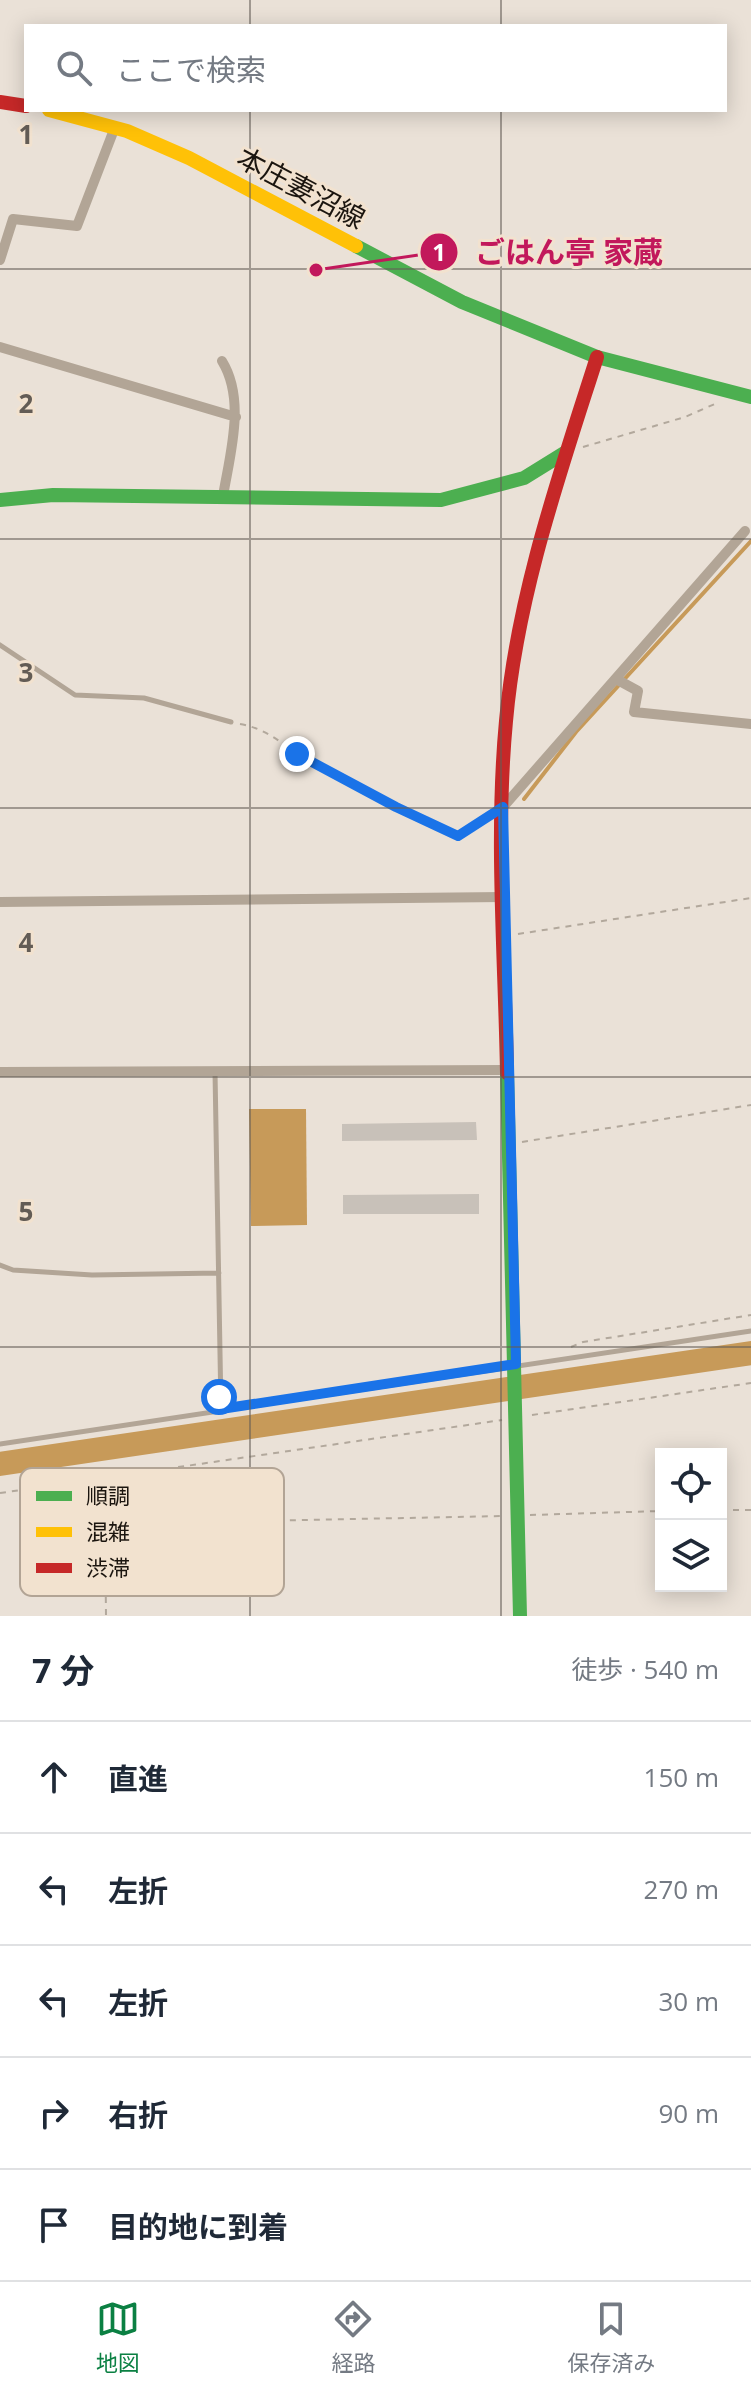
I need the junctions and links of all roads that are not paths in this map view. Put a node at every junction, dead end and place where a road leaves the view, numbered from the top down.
1 (0, 102) edge
2 (24, 106) edge
3 (57, 112) edge
4 (115, 127) junction
5 (0, 260) edge
6 (0, 347) edge
7 (597, 357) junction
8 (222, 361) dead end
9 (744, 396) edge
10 (236, 417) junction
11 (566, 452) junction
12 (223, 496) junction
13 (0, 500) edge
14 (748, 531) edge
15 (0, 645) edge
16 (616, 679) junction
17 (231, 722) road end
18 (751, 724) edge
19 (503, 807) junction
20 (504, 897) junction
21 (0, 902) edge
22 (507, 1070) junction
23 (215, 1071) junction
24 (0, 1072) edge
25 (0, 1265) edge
26 (219, 1273) junction
27 (751, 1331) edge
28 (516, 1366) junction
29 (221, 1409) junction
30 (0, 1444) edge
31 (520, 1616) edge

1 - 2 street
3 - 4 street, 本庄妻沼線
4 - 5 street
4 - 7 street, 本庄妻沼線
6 - 10 street
7 - 9 street, 本庄妻沼線
7 - 11 street
8 - 10 street
10 - 12 street
11 - 12 street
11 - 19 street
12 - 13 street
14 - 16 street
15 - 17 lane
16 - 18 street
16 - 19 street
19 - 20 street
20 - 21 street
20 - 22 street
22 - 23 street
22 - 28 street
23 - 24 street
23 - 26 lane
25 - 26 lane
26 - 29 lane
27 - 28 lane
28 - 29 lane
28 - 31 street
29 - 30 lane

